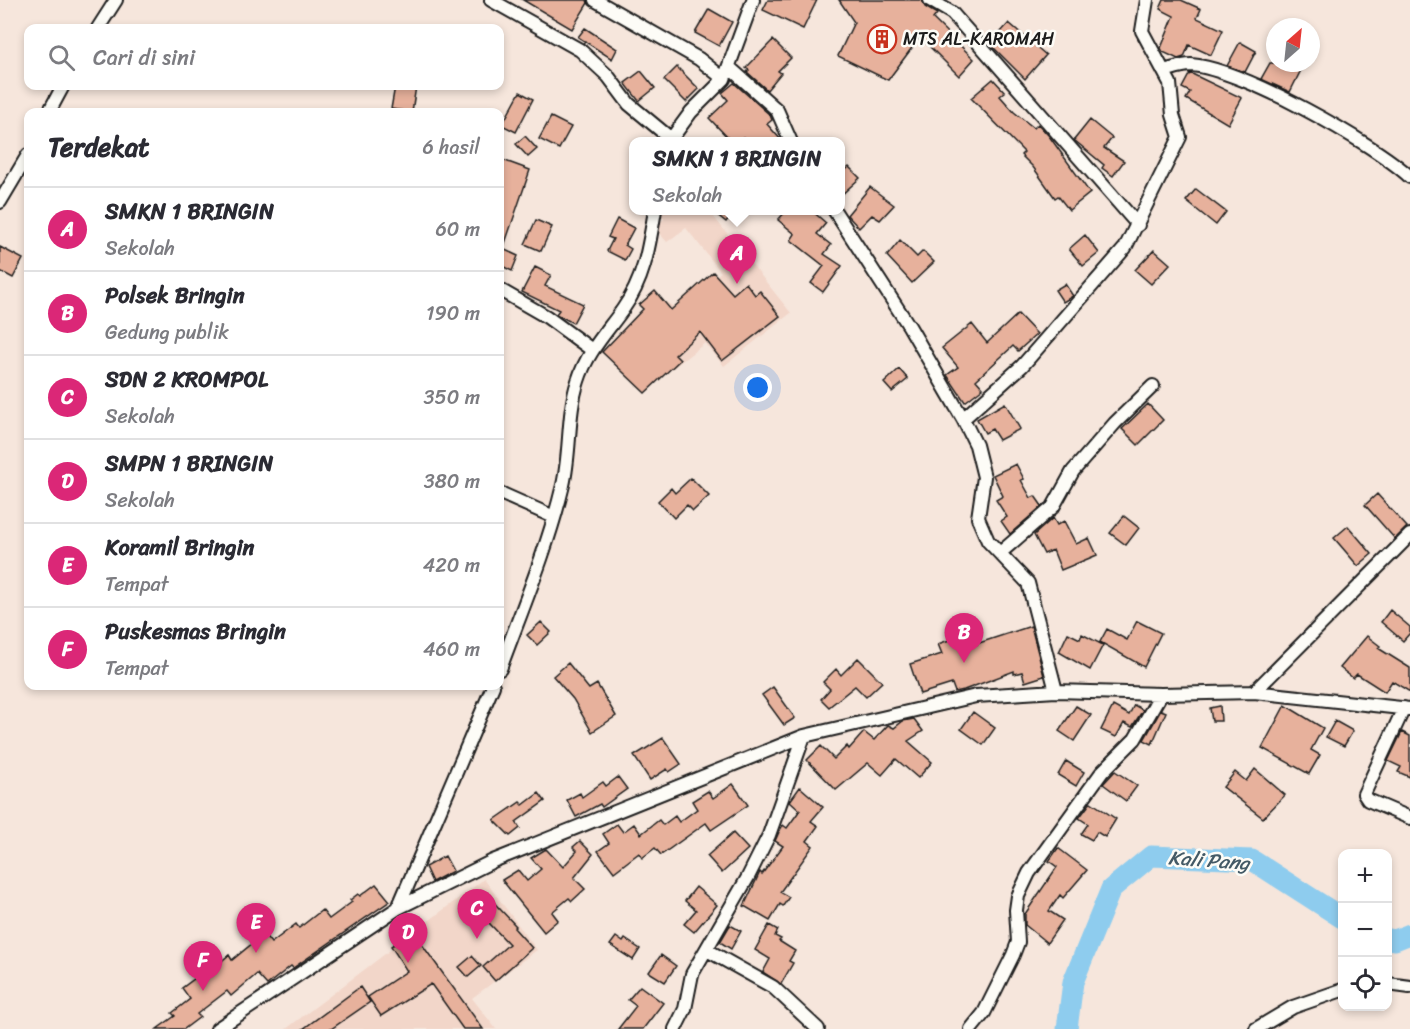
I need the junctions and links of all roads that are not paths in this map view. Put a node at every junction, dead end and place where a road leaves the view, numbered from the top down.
1 (116, 0) edge
2 (491, 0) edge
3 (596, 0) edge
4 (753, 0) edge
5 (930, 0) edge
6 (1147, 0) edge
7 (101, 24) edge
8 (1164, 71) junction
9 (727, 73) junction
10 (61, 90) edge
11 (51, 108) edge
12 (667, 137) edge
13 (672, 137) edge
14 (789, 137) edge
15 (24, 163) edge
16 (1410, 177) edge
17 (0, 202) edge
18 (654, 215) edge
19 (837, 215) edge
20 (1138, 225) junction
21 (504, 292) edge
22 (592, 350) junction
23 (1153, 386) dead end
24 (963, 419) junction
25 (504, 495) edge
26 (554, 517) junction
27 (1410, 535) edge
28 (1000, 553) junction
29 (504, 657) edge
30 (492, 690) edge
31 (1056, 691) junction
32 (1254, 692) junction
33 (1161, 694) junction
34 (1407, 709) edge
35 (804, 736) junction
36 (1410, 818) edge
37 (398, 908) junction
38 (707, 950) junction
39 (1392, 985) edge
40 (1410, 987) edge
41 (1338, 991) edge
42 (217, 1029) edge
43 (675, 1029) edge
44 (818, 1029) edge
45 (971, 1029) edge
46 (1256, 1029) edge

1 - 7 street
2 - 12 street
3 - 9 street
4 - 9 street
5 - 20 street
6 - 8 street
8 - 16 street
8 - 20 street
9 - 13 street
9 - 14 street
10 - 11 street
15 - 17 street
18 - 22 street
19 - 24 street
20 - 24 street
21 - 22 street
22 - 26 street
23 - 28 street
24 - 28 street
25 - 26 street
26 - 29 street
27 - 32 street
28 - 31 street
30 - 37 street
31 - 33 street
31 - 35 street
32 - 33 street
32 - 34 street
33 - 45 street
34 - 36 street
35 - 37 street
35 - 38 street
37 - 42 street
38 - 43 street
38 - 44 street
39 - 40 street
41 - 46 street

